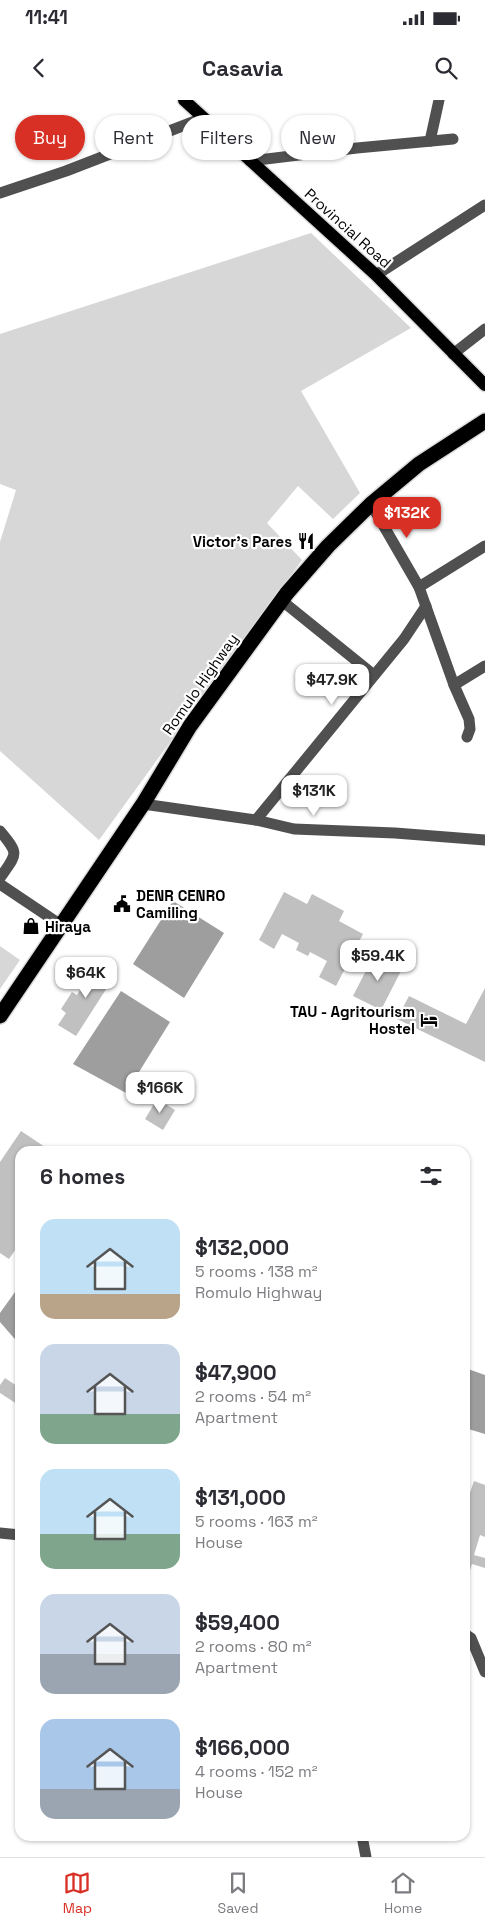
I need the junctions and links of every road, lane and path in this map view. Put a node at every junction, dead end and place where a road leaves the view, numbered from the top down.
1 (184, 100) edge
2 (439, 100) edge
3 (200, 115) edge
4 (182, 126) edge
5 (454, 138) dead end
6 (430, 141) junction
7 (250, 161) joint
8 (0, 193) edge
9 (485, 205) edge
10 (376, 275) junction
11 (485, 329) edge
12 (453, 354) junction
13 (485, 385) edge
14 (485, 421) edge
15 (371, 504) junction
16 (485, 546) edge
17 (419, 587) junction
18 (281, 600) junction
19 (426, 606) junction
20 (485, 666) edge
21 (374, 675) junction
22 (454, 685) junction
23 (468, 737) dead end
24 (143, 804) junction
25 (256, 820) junction
26 (0, 831) edge
27 (485, 840) edge
28 (0, 878) edge
29 (0, 884) edge
30 (61, 924) junction
31 (0, 1016) edge
32 (0, 1533) edge
33 (15, 1534) edge
34 (470, 1637) edge
35 (485, 1672) edge
36 (363, 1841) edge
37 (366, 1857) edge

1 - 3 main road, Provincial Road
2 - 6 street
4 - 8 street
5 - 6 street
6 - 7 street
7 - 10 main road, Provincial Road
9 - 10 street
10 - 12 main road, Provincial Road
11 - 12 street
12 - 13 main road, Provincial Road
14 - 15 highway, Romulo Highway
15 - 17 street
15 - 18 highway, Romulo Highway
16 - 17 street
17 - 19 street
18 - 21 street
18 - 24 highway, Romulo Highway
19 - 21 street
19 - 22 street
20 - 22 street
21 - 25 street
22 - 23 street
24 - 25 street
24 - 30 highway, Romulo Highway
25 - 27 street
26 - 28 street
29 - 30 street
30 - 31 highway, Romulo Highway
32 - 33 street
34 - 35 street
36 - 37 street

